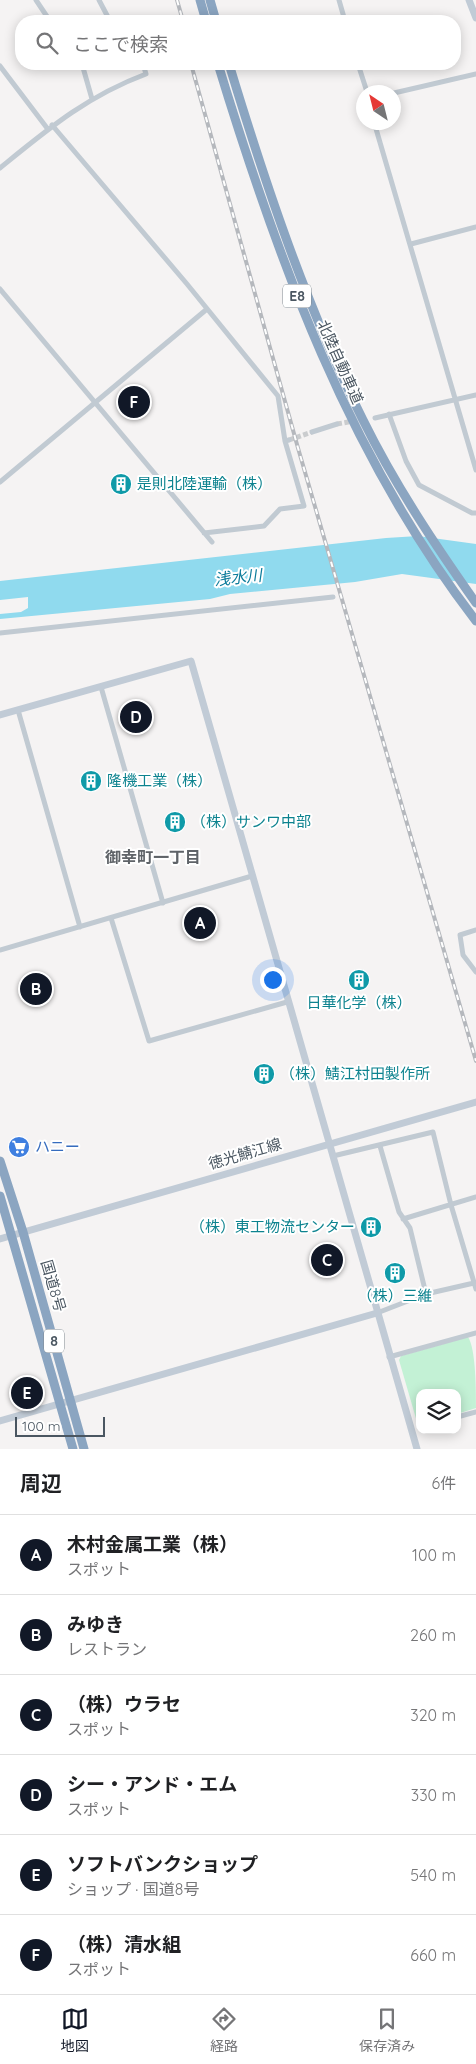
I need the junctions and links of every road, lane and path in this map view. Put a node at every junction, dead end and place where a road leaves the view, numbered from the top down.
1 (36, 0) edge
2 (98, 0) edge
3 (200, 0) edge
4 (210, 0) edge
5 (339, 0) edge
6 (469, 0) edge
7 (46, 15) edge
8 (107, 15) edge
9 (204, 15) edge
10 (214, 15) edge
11 (343, 15) edge
12 (476, 18) edge
13 (0, 66) edge
14 (84, 70) edge
15 (145, 70) edge
16 (220, 70) edge
17 (231, 70) edge
18 (360, 70) edge
19 (476, 74) edge
20 (365, 85) edge
21 (401, 91) edge
22 (92, 99) junction
23 (49, 127) junction
24 (376, 130) edge
25 (0, 168) edge
26 (476, 227) edge
27 (411, 244) junction
28 (0, 289) edge
29 (207, 309) junction
30 (476, 395) edge
31 (455, 399) junction
32 (94, 403) junction
33 (389, 414) junction
34 (375, 418) dead end
35 (337, 424) tunnel mouth
36 (312, 432) tunnel mouth
37 (476, 470) edge
38 (0, 482) edge
39 (476, 513) edge
40 (204, 533) junction
41 (212, 542) dead end
42 (333, 597) dead end
43 (476, 603) edge
44 (476, 621) edge
45 (0, 633) edge
46 (101, 687) junction
47 (18, 710) junction
48 (0, 716) edge
49 (252, 876) junction
50 (163, 903) junction
51 (112, 918) junction
52 (80, 927) junction
53 (476, 930) edge
54 (0, 950) edge
55 (476, 971) edge
56 (287, 1002) junction
57 (476, 1102) edge
58 (330, 1143) junction
59 (380, 1146) junction
60 (333, 1156) junction
61 (0, 1161) edge
62 (0, 1196) edge
63 (476, 1197) edge
64 (451, 1205) junction
65 (2, 1215) edge
66 (403, 1219) junction
67 (23, 1232) junction
68 (12, 1236) junction
69 (0, 1238) edge
70 (475, 1286) edge
71 (426, 1294) junction
72 (377, 1313) junction
73 (476, 1333) edge
74 (390, 1357) junction
75 (71, 1401) junction
76 (60, 1404) junction
77 (476, 1412) edge
78 (461, 1417) edge
79 (0, 1421) edge
80 (416, 1429) edge
81 (411, 1430) junction
82 (73, 1449) edge
83 (84, 1449) edge
84 (417, 1449) edge

1 - 7 street
2 - 8 street
3 - 9 highway
4 - 10 highway
5 - 11 street
6 - 12 street
13 - 23 street
14 - 22 street
15 - 22 street
16 - 44 highway, 北陸自動車道 / E8
17 - 43 highway, 北陸自動車道 / E8
18 - 20 street
19 - 21 street
22 - 23 street
23 - 25 street
23 - 29 street
24 - 27 street
26 - 27 street
27 - 31 street
28 - 32 street
29 - 32 street
29 - 40 street
30 - 31 street
31 - 33 street
31 - 37 street
32 - 38 street
32 - 40 street
33 - 34 street
33 - 39 street
35 - 36 street
40 - 41 street
42 - 45 street
46 - 47 street
46 - 49 street
46 - 50 street
47 - 48 street
47 - 52 street
49 - 50 street
49 - 56 street
50 - 51 street
51 - 52 street
51 - 56 street
52 - 54 street
53 - 55 street
56 - 58 street
57 - 58 street, 徳光鯖江線
58 - 60 street
58 - 67 street, 徳光鯖江線
59 - 60 street
59 - 64 street
59 - 66 street
60 - 72 street
61 - 67 highway, 国道8号 / 8
62 - 65 highway, 国道8号 / 8
63 - 64 street
64 - 66 street
64 - 70 street
65 - 68 highway, 国道8号 / 8
66 - 71 street
67 - 68 street, 徳光鯖江線
67 - 75 highway, 国道8号 / 8
68 - 69 street, 徳光鯖江線
68 - 76 highway, 国道8号 / 8
70 - 71 street
71 - 72 street
72 - 74 street
72 - 75 street
73 - 74 street
74 - 81 street
75 - 76 street
75 - 83 highway, 国道8号 / 8
76 - 79 street
76 - 82 highway, 国道8号 / 8
77 - 78 street
80 - 81 street
81 - 84 street

